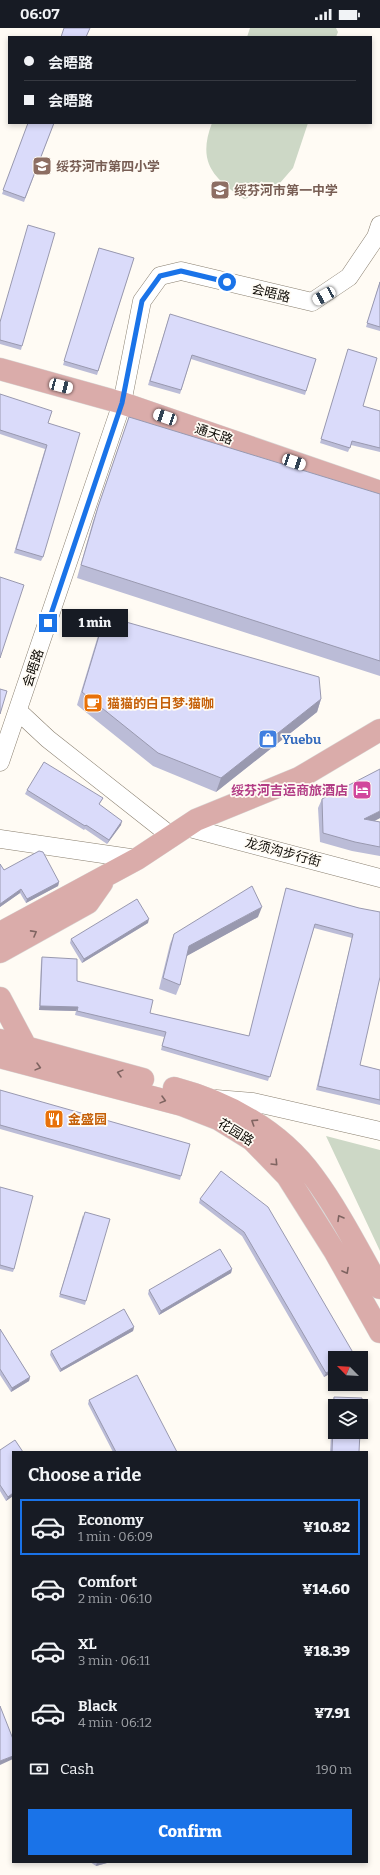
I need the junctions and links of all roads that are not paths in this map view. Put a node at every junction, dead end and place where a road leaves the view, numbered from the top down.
1 (380, 225) edge
2 (0, 369) edge
3 (122, 403) junction
4 (380, 492) edge
5 (18, 711) junction
6 (380, 730) edge
7 (0, 762) edge
8 (178, 832) junction
9 (0, 839) edge
10 (137, 859) junction
11 (380, 878) edge
12 (1, 939) edge
13 (0, 998) edge
14 (0, 1040) edge
15 (26, 1048) junction
16 (0, 1057) edge
17 (209, 1099) junction
18 (380, 1131) edge
19 (380, 1288) edge
20 (380, 1332) edge

1 - 3 street, 会晤路
2 - 3 main road, 通天路
3 - 4 main road, 通天路
3 - 5 street, 会晤路
5 - 7 street, 会晤路
5 - 8 street
6 - 8 main road
8 - 10 main road
8 - 11 street, 龙须沟步行街
9 - 10 street
10 - 12 main road
13 - 15 main road
14 - 15 main road, 花园路
17 -> 15 main road, 花园路
16 -> 20 main road, 花园路
17 - 18 street
19 -> 17 main road, 花园路

